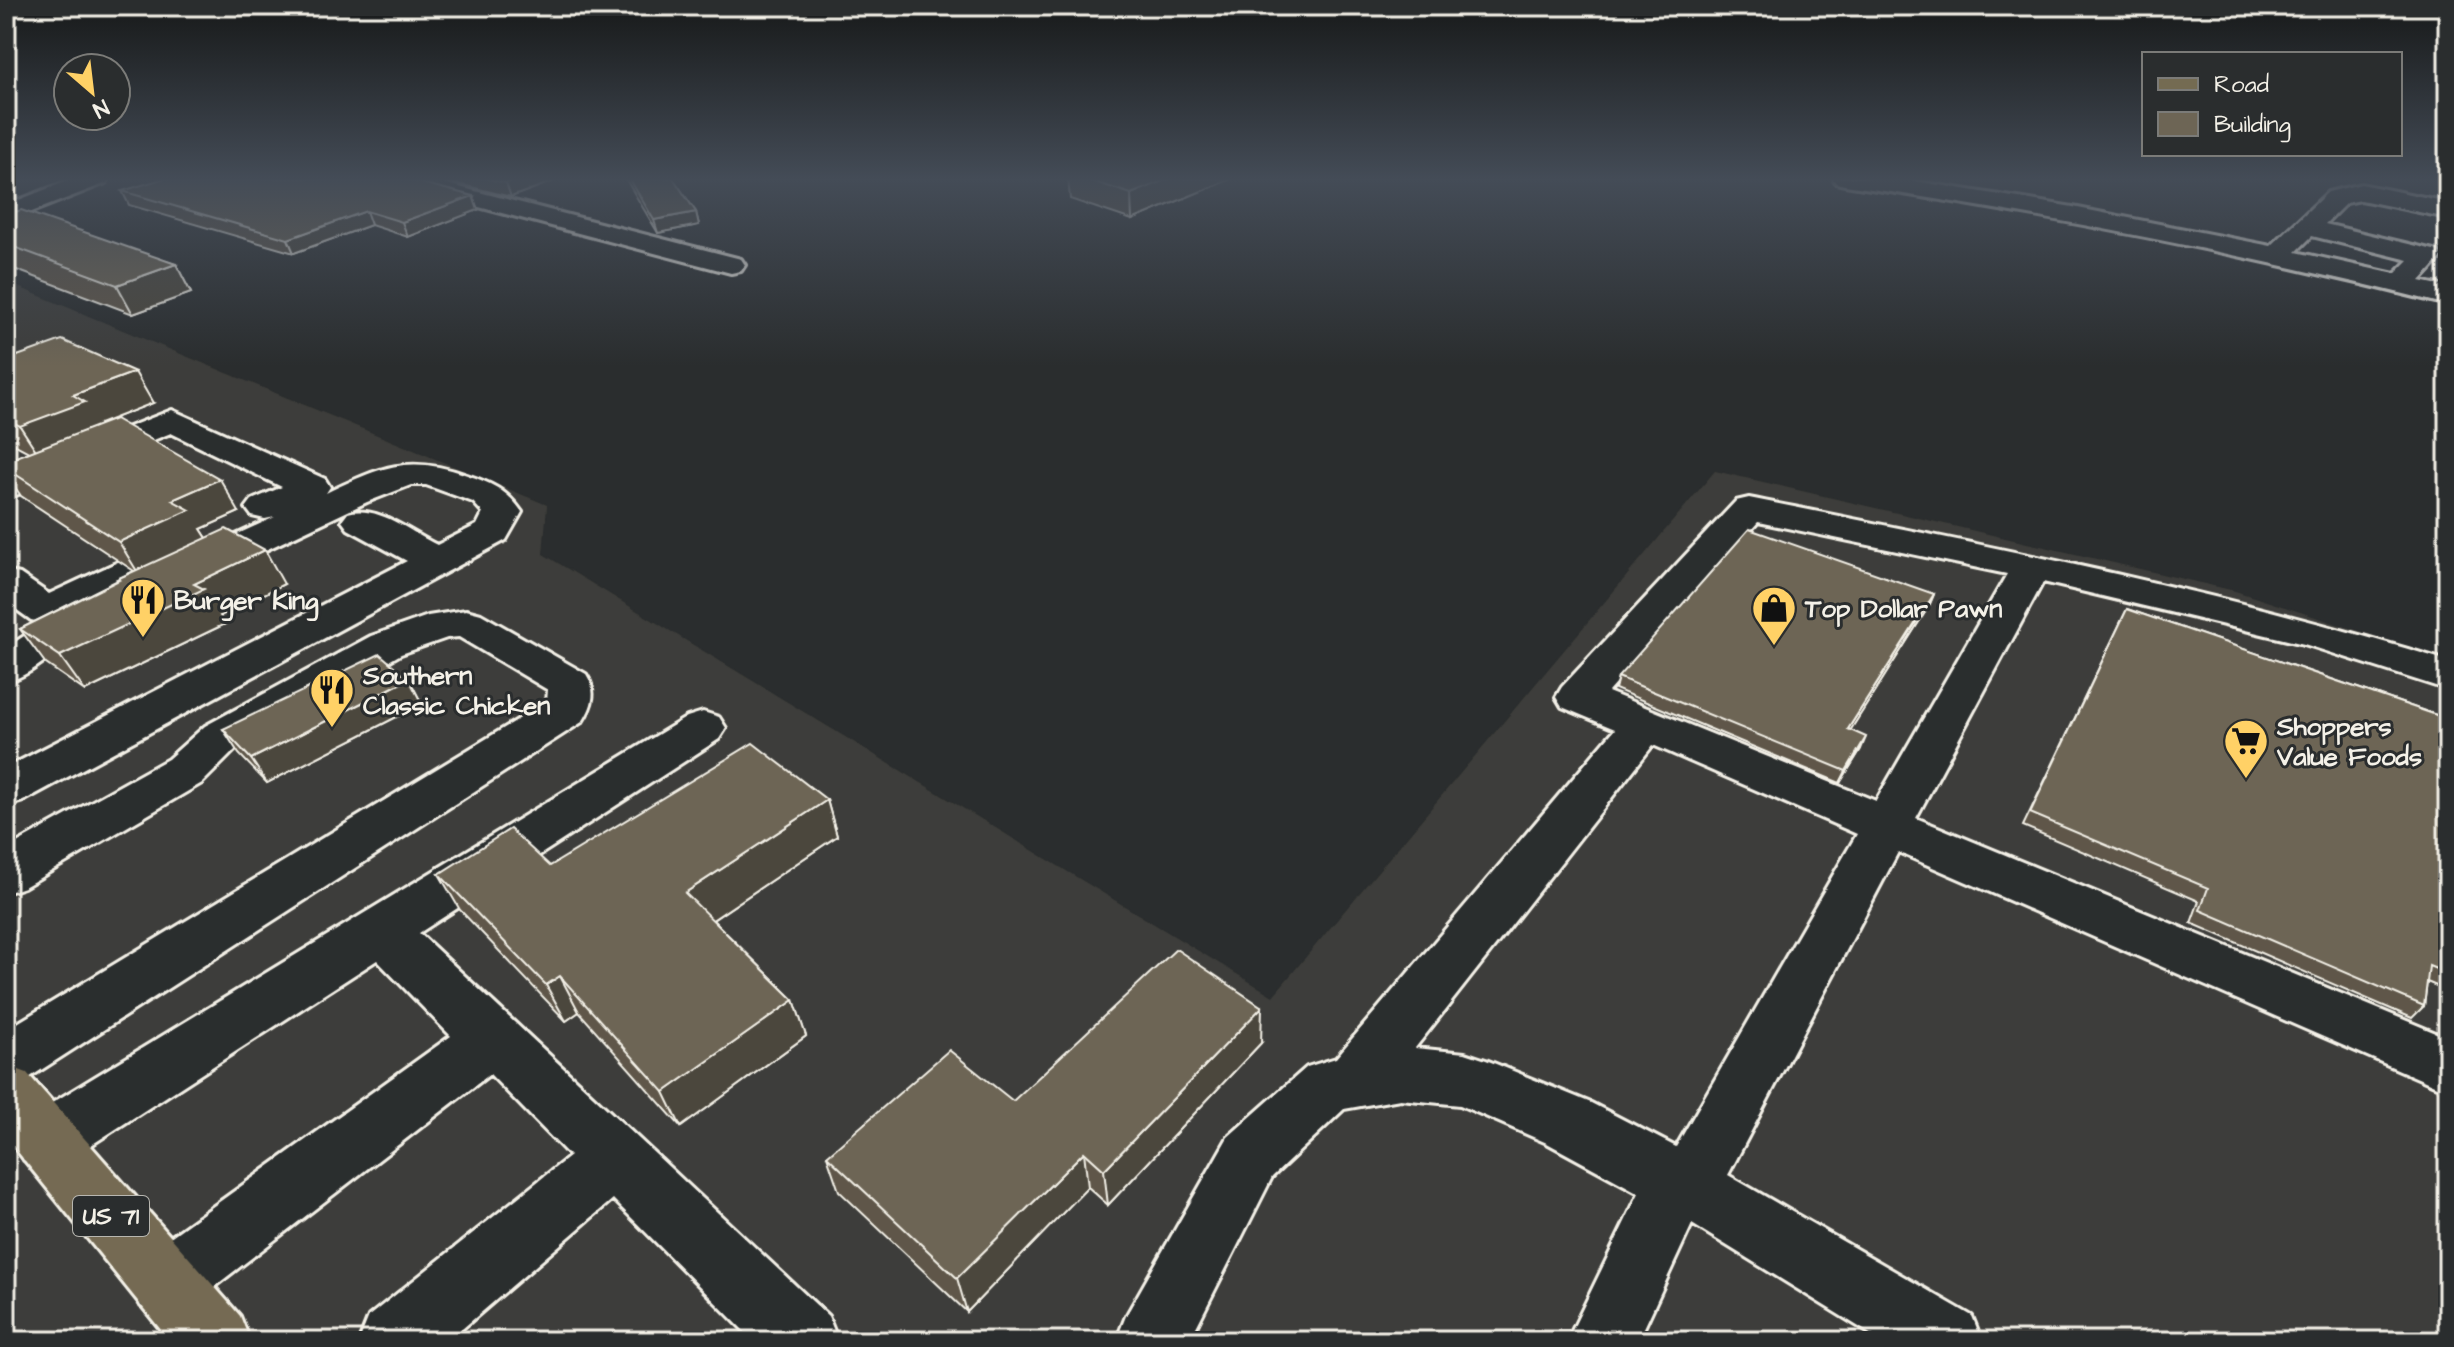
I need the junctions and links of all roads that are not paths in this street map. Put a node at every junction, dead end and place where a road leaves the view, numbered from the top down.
1 (638, 241) edge
2 (2209, 241) edge
3 (2292, 241) edge
4 (2376, 241) edge
5 (2441, 254) edge
6 (2277, 255) junction
7 (731, 265) dead end
8 (2401, 284) junction
9 (2448, 296) edge
10 (6, 488) edge
11 (361, 521) dead end
12 (437, 561) junction
13 (2031, 567) junction
14 (6, 583) edge
15 (6, 668) edge
16 (2448, 676) edge
17 (1645, 724) junction
18 (703, 728) dead end
19 (6, 789) edge
20 (1887, 826) junction
21 (6, 873) edge
22 (381, 930) junction
23 (493, 1038) junction
24 (6, 1061) edge
25 (2448, 1065) edge
26 (1354, 1081) junction
27 (6, 1092) edge
28 (46, 1140) junction
29 (615, 1158) junction
30 (1688, 1186) junction
31 (165, 1282) junction
32 (215, 1341) edge
33 (394, 1341) edge
34 (803, 1341) edge
35 (1151, 1341) edge
36 (1602, 1341) edge
37 (1947, 1341) edge

1 - 7 street
2 - 6 street
3 - 6 street
4 - 5 street
5 - 8 street
6 - 8 street
8 - 9 street
10 - 14 street
11 - 12 street
12 - 15 street
12 - 19 street
13 - 16 street
13 - 17 street
13 - 20 street
17 - 20 street
17 - 26 street
18 - 22 street
20 - 25 street
20 - 30 street
21 - 24 street
22 - 23 street
22 - 28 street
23 - 29 street
23 - 31 street
26 - 30 street
26 - 35 street
27 - 28 main road, US 71
28 - 31 main road, US 71
29 - 33 street
29 - 34 street
30 - 36 street
30 - 37 street
31 - 32 main road, US 71

